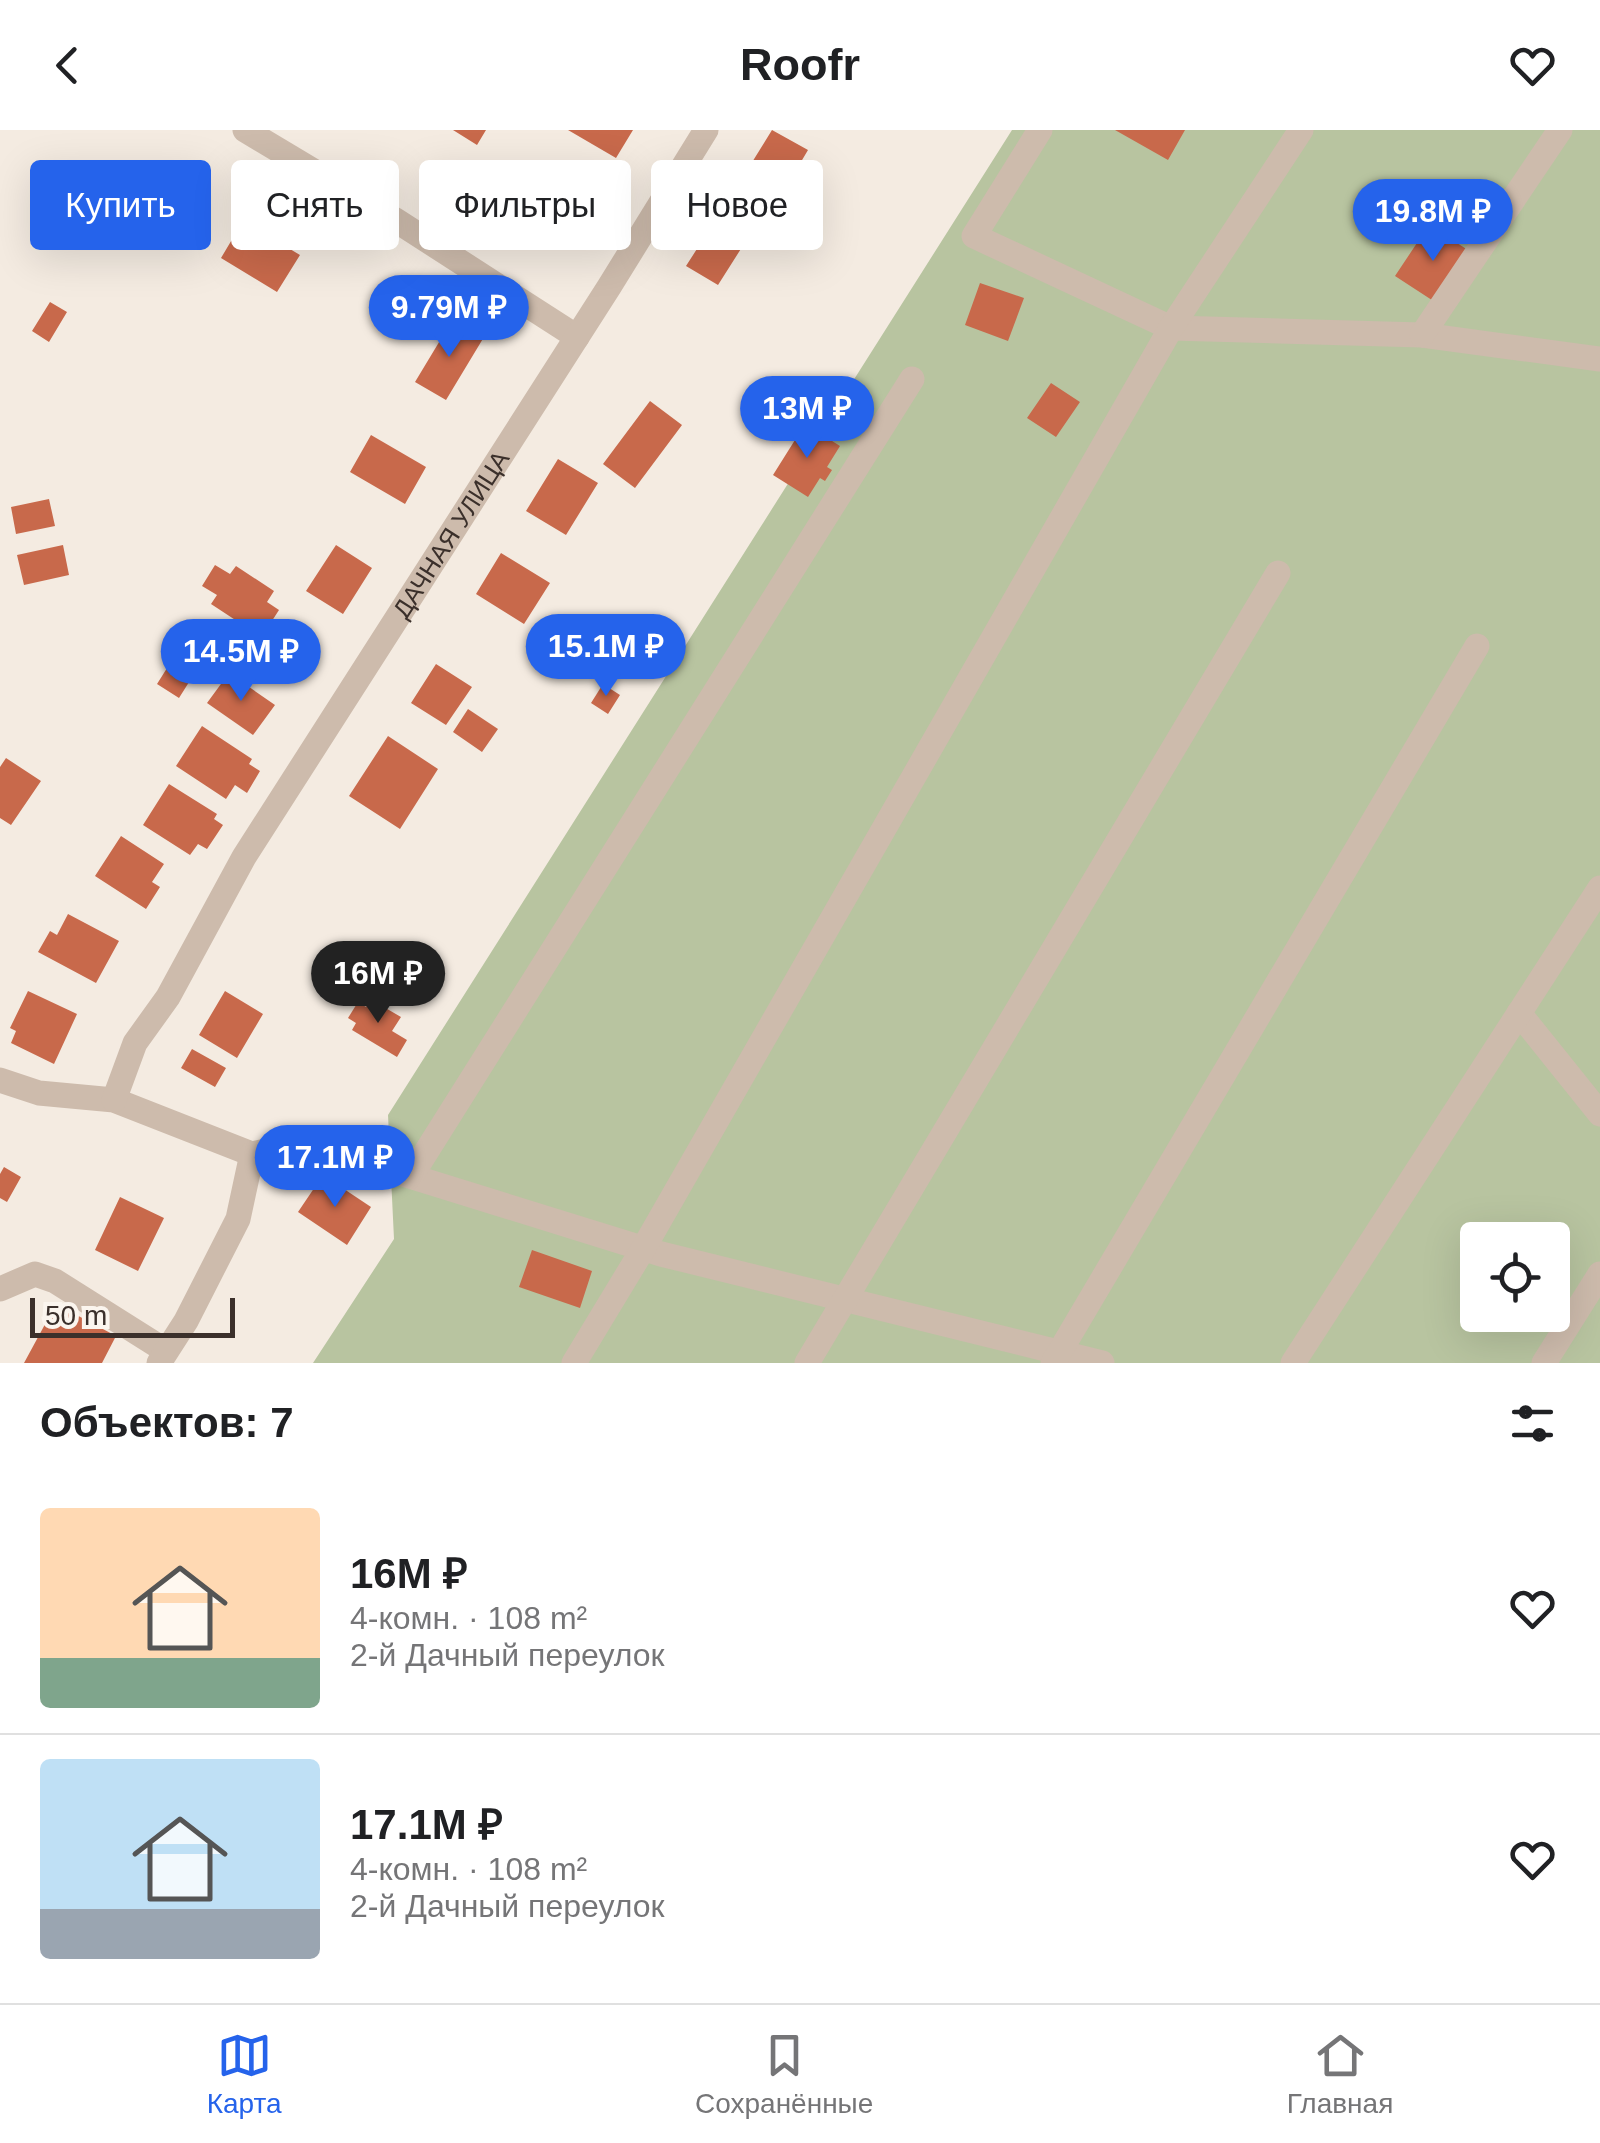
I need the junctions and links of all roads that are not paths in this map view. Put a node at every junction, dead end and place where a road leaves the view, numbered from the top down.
1 (244, 130) edge
2 (706, 130) edge
3 (1040, 130) edge
4 (1300, 130) edge
5 (1560, 130) edge
6 (1171, 328) junction
7 (1422, 336) junction
8 (578, 337) junction
9 (1600, 359) edge
10 (912, 379) dead end
11 (1278, 572) dead end
12 (1477, 646) dead end
13 (1600, 888) edge
14 (1519, 1013) junction
15 (0, 1080) edge
16 (114, 1100) junction
17 (1600, 1114) edge
18 (252, 1154) junction
19 (411, 1176) junction
20 (643, 1249) junction
21 (1600, 1274) edge
22 (0, 1289) edge
23 (845, 1299) junction
24 (162, 1357) edge
25 (1056, 1358) edge
26 (574, 1363) edge
27 (807, 1363) edge
28 (1102, 1363) edge
29 (1294, 1363) edge
30 (1544, 1363) edge

1 - 8 street
2 - 8 street, ДАЧНАЯ УЛИЦА
3 - 6 street
4 - 6 street
5 - 7 street
6 - 7 street
6 - 20 street
7 - 9 street
8 - 16 street, ДАЧНАЯ УЛИЦА
10 - 19 street
11 - 23 street
12 - 25 street
13 - 14 street
14 - 17 street
14 - 29 street
15 - 16 street
16 - 18 street
18 - 19 street
18 - 24 street
19 - 20 street
20 - 23 street
20 - 26 street
21 - 30 street
22 - 24 street
23 - 25 street
23 - 27 street
25 - 28 street

